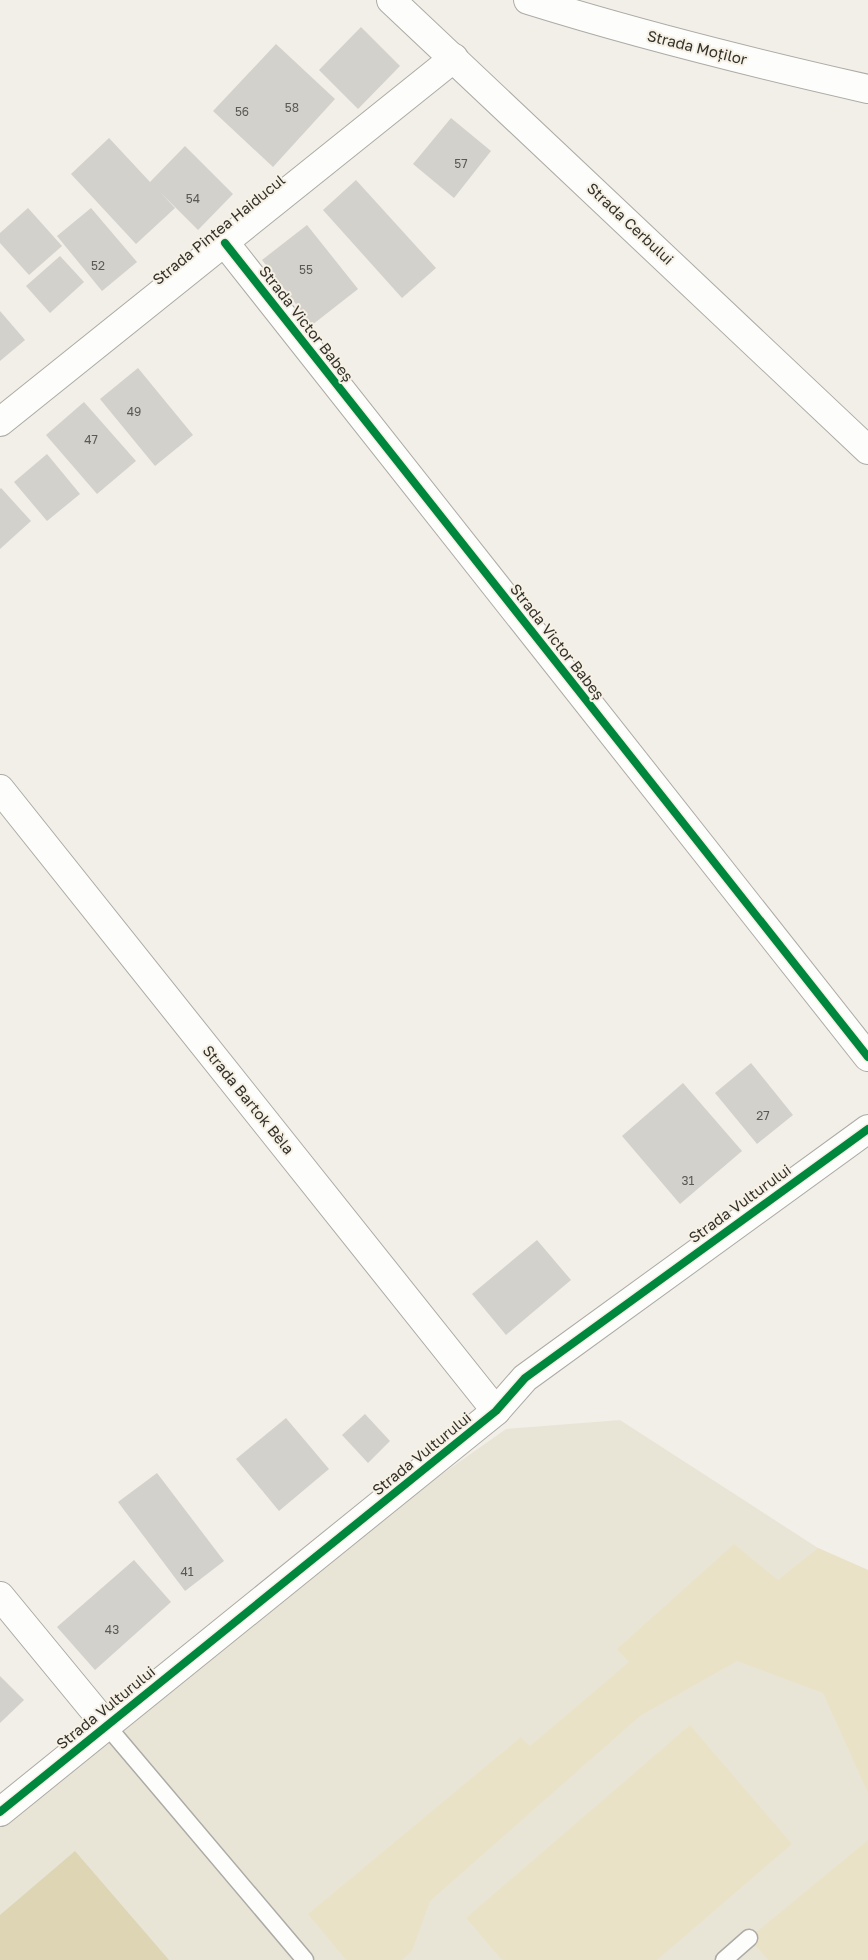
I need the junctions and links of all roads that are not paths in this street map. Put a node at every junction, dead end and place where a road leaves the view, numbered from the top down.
1 (391, 0) edge
2 (528, 0) edge
3 (454, 58) junction
4 (868, 89) edge
5 (225, 243) junction
6 (0, 422) edge
7 (868, 450) edge
8 (0, 789) edge
9 (868, 1057) edge
10 (868, 1129) edge
11 (496, 1411) junction
12 (0, 1596) edge
13 (106, 1726) junction
14 (0, 1812) edge
15 (749, 1938) dead end
16 (305, 1960) edge
17 (724, 1960) edge

1 - 3 street, Strada Cerbului
2 - 4 street, Strada Moților
3 - 5 street, Strada Pintea Haiducul
3 - 7 street, Strada Cerbului
5 - 6 street, Strada Pintea Haiducul
5 - 9 street, Strada Victor Babeș
8 - 11 street, Strada Bartok Bèla
10 - 11 street, Strada Vulturului
11 - 13 street, Strada Vulturului
12 - 13 street
13 - 14 street, Strada Vulturului
13 - 16 lane
15 - 17 lane

